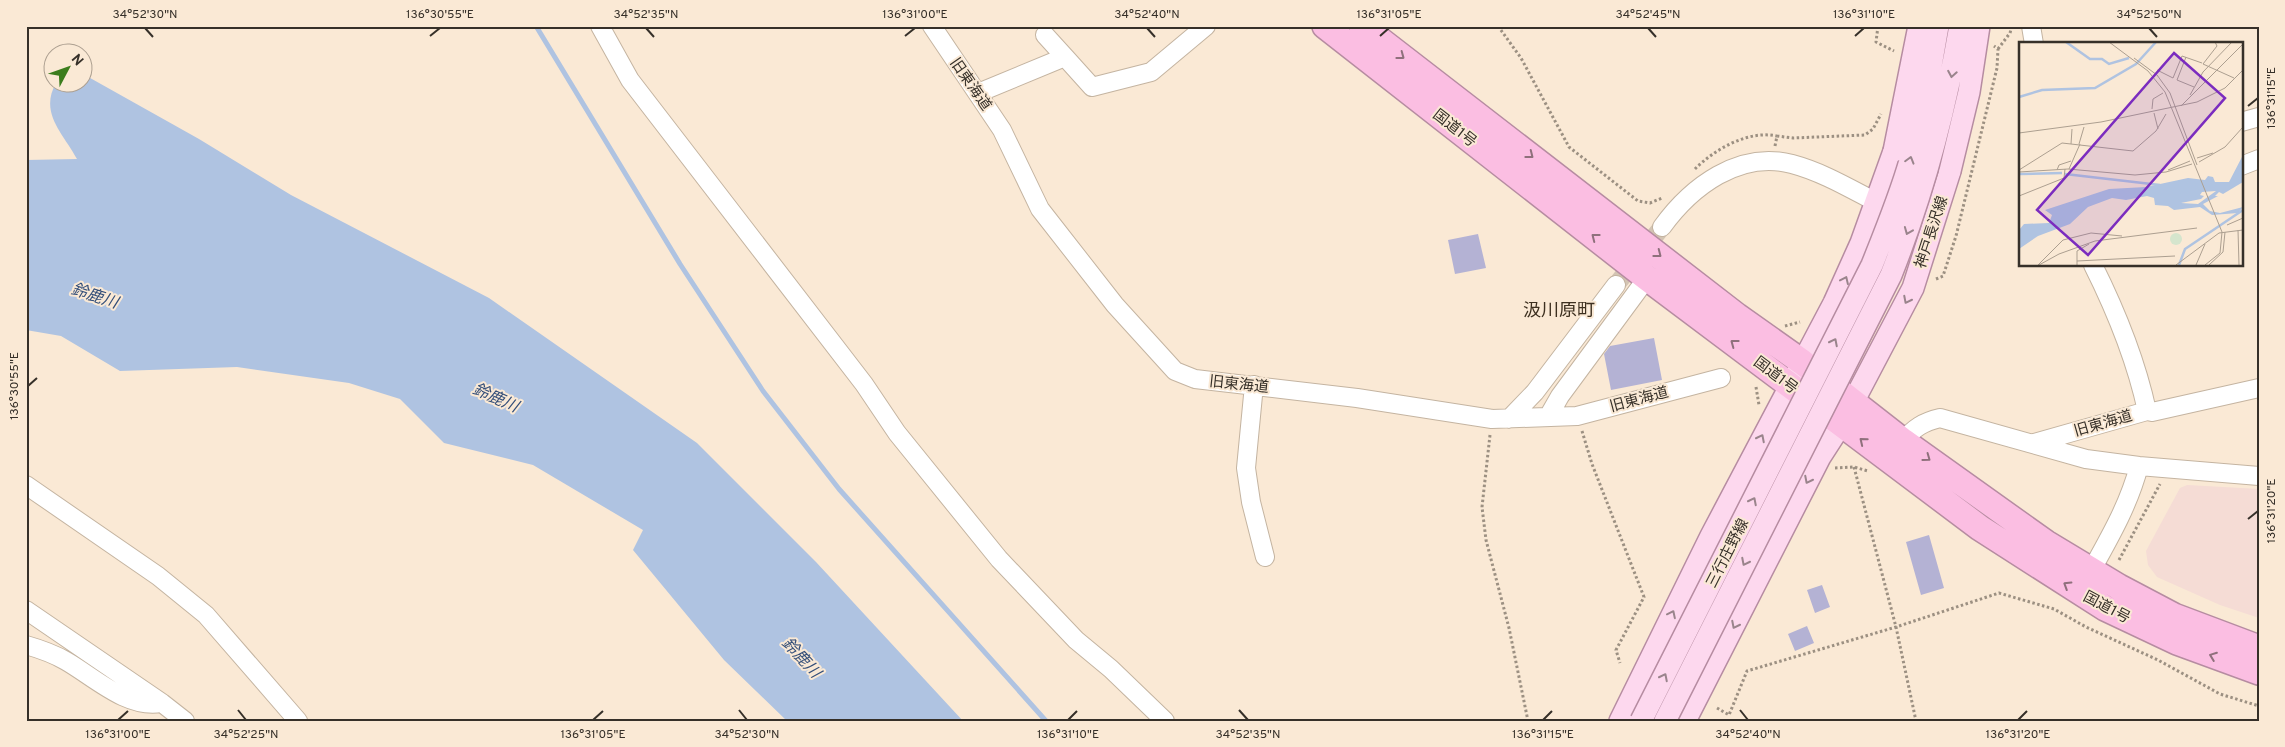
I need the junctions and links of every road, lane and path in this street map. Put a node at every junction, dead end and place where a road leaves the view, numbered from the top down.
1 (600, 26) edge
2 (932, 26) edge
3 (1206, 26) edge
4 (1325, 26) edge
5 (1362, 26) edge
6 (1498, 26) edge
7 (1878, 26) edge
8 (1919, 26) edge
9 (1938, 26) edge
10 (1960, 26) edge
11 (1979, 26) edge
12 (2012, 26) edge
13 (2031, 26) edge
14 (1045, 35) dead end
15 (2034, 42) edge
16 (1998, 49) dead end
17 (1894, 51) dead end
18 (1064, 57) junction
19 (978, 93) junction
20 (2259, 118) edge
21 (2242, 122) edge
22 (1777, 136) dead end
23 (2259, 159) edge
24 (2242, 166) edge
25 (1689, 175) dead end
26 (1668, 194) dead end
27 (1876, 202) junction
28 (1662, 227) tunnel mouth
29 (2092, 266) edge
30 (1647, 278) junction
31 (1616, 285) tunnel mouth
32 (1800, 322) dead end
33 (1782, 326) dead end
34 (1802, 362) junction
35 (1721, 378) dead end
36 (1754, 380) dead end
37 (1254, 384) junction
38 (2259, 388) edge
39 (1825, 398) junction
40 (2147, 410) junction
41 (1760, 413) dead end
42 (1578, 416) junction
43 (1548, 417) junction
44 (1501, 419) junction
45 (1904, 441) junction
46 (2034, 443) junction
47 (2139, 466) junction
48 (1854, 467) junction
49 (1832, 468) dead end
50 (2167, 469) junction
51 (1875, 473) dead end
52 (2259, 476) edge
53 (26, 485) edge
54 (1265, 557) dead end
55 (2119, 560) dead end
56 (2091, 571) junction
57 (26, 610) edge
58 (2090, 621) dead end
59 (2086, 627) junction
60 (1896, 628) junction
61 (26, 645) edge
62 (2259, 648) edge
63 (1620, 663) dead end
64 (2259, 672) edge
65 (162, 703) junction
66 (2259, 706) edge
67 (1717, 708) dead end
68 (185, 721) edge
69 (298, 721) edge
70 (1165, 721) edge
71 (1528, 721) edge
72 (1620, 721) edge
73 (1642, 721) edge
74 (1665, 721) edge
75 (1685, 721) edge
76 (1916, 721) edge

1 - 70 street
2 - 19 street, 旧東海道
3 - 18 street
30 -> 4 highway, 国道1号
5 -> 34 highway, 国道1号
6 - 26 path
7 - 17 path
8 - 27 main road, bridge
39 -> 9 main road, bridge
10 -> 39 main road, 神戸長沢線, bridge
11 -> 39 main road, 神戸長沢線, bridge
12 - 16 path
13 - 15 street
14 - 18 street
18 - 19 street
19 - 37 street, 旧東海道
20 - 21 street
22 - 25 path
23 - 24 street
27 - 28 street
34 -> 27 main road
29 - 40 street
39 -> 30 highway, 国道1号
30 - 43 street
31 - 44 street
32 - 33 path
34 - 39 highway, 国道1号
34 - 39 main road
35 - 42 street, 旧東海道
36 - 41 path
37 - 44 street, 旧東海道
37 - 54 street
38 - 40 street, 旧東海道
39 - 45 highway, 国道1号
64 -> 39 highway, 国道1号
72 -> 39 main road, 三行庄野線
73 -> 39 main road, 三行庄野線, bridge
39 -> 74 main road, 三行庄野線, bridge
39 -> 75 main road
40 - 46 street, 旧東海道
42 - 43 street, 旧東海道
42 - 63 path
43 - 44 street, 旧東海道
44 - 71 path
45 - 46 street
45 -> 56 highway, 国道1号
46 - 47 street
47 - 50 street
47 - 56 street
48 - 49 path
48 - 51 path
48 - 60 path
50 - 52 street
50 - 55 path
53 - 69 street
56 - 62 highway, 国道1号
57 - 65 street
58 - 59 path
59 - 60 path
59 - 66 path
60 - 67 path
60 - 76 path
61 - 65 street
65 - 68 street

